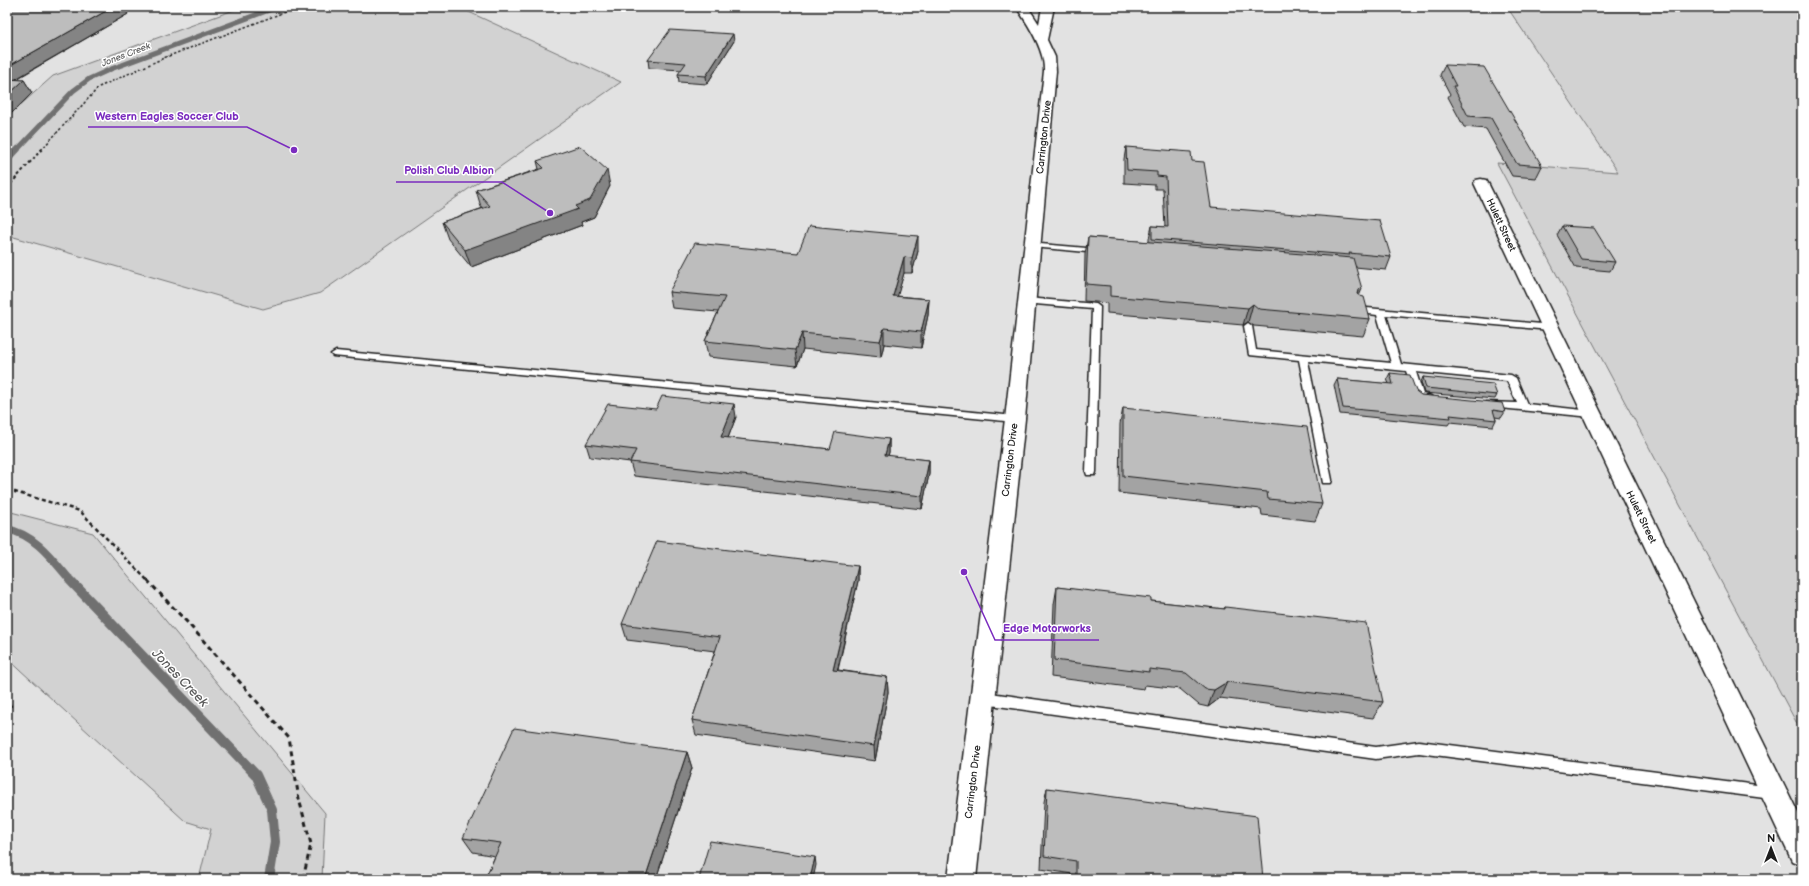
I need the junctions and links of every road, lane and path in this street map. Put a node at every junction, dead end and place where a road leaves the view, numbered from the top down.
1 (298, 7) edge
2 (1022, 7) edge
3 (1048, 7) edge
4 (1041, 41) junction
5 (1481, 182) dead end
6 (7, 188) edge
7 (1032, 245) junction
8 (1110, 252) edge
9 (1027, 301) junction
10 (1356, 310) edge
11 (1381, 312) junction
12 (1248, 326) edge
13 (1550, 327) junction
14 (336, 354) dead end
15 (1304, 358) junction
16 (1397, 367) junction
17 (1410, 369) junction
18 (1442, 399) edge
19 (1479, 403) edge
20 (1523, 408) junction
21 (1592, 414) junction
22 (1015, 419) junction
23 (1091, 472) dead end
24 (1327, 480) dead end
25 (7, 492) edge
26 (983, 698) junction
27 (1775, 794) junction
28 (1802, 851) edge
29 (303, 879) edge
30 (962, 879) edge

1 - 6 path
2 - 4 street, Carrington Drive
3 - 4 street
4 - 7 street, Carrington Drive
5 - 13 street, Hulett Street
7 - 8 lane
7 - 9 street, Carrington Drive
9 - 22 street, Carrington Drive
9 - 23 lane
10 - 11 lane
11 - 13 lane
11 - 16 lane
12 - 15 lane
13 - 21 street, Hulett Street
14 - 22 lane
15 - 16 lane
15 - 24 lane
16 - 17 lane
17 - 18 lane
17 - 20 lane
19 - 20 lane
20 - 21 lane
21 - 27 street, Hulett Street
22 - 26 street, Carrington Drive
25 - 29 path
26 - 27 lane
26 - 30 street, Carrington Drive
27 - 28 street, Hulett Street

